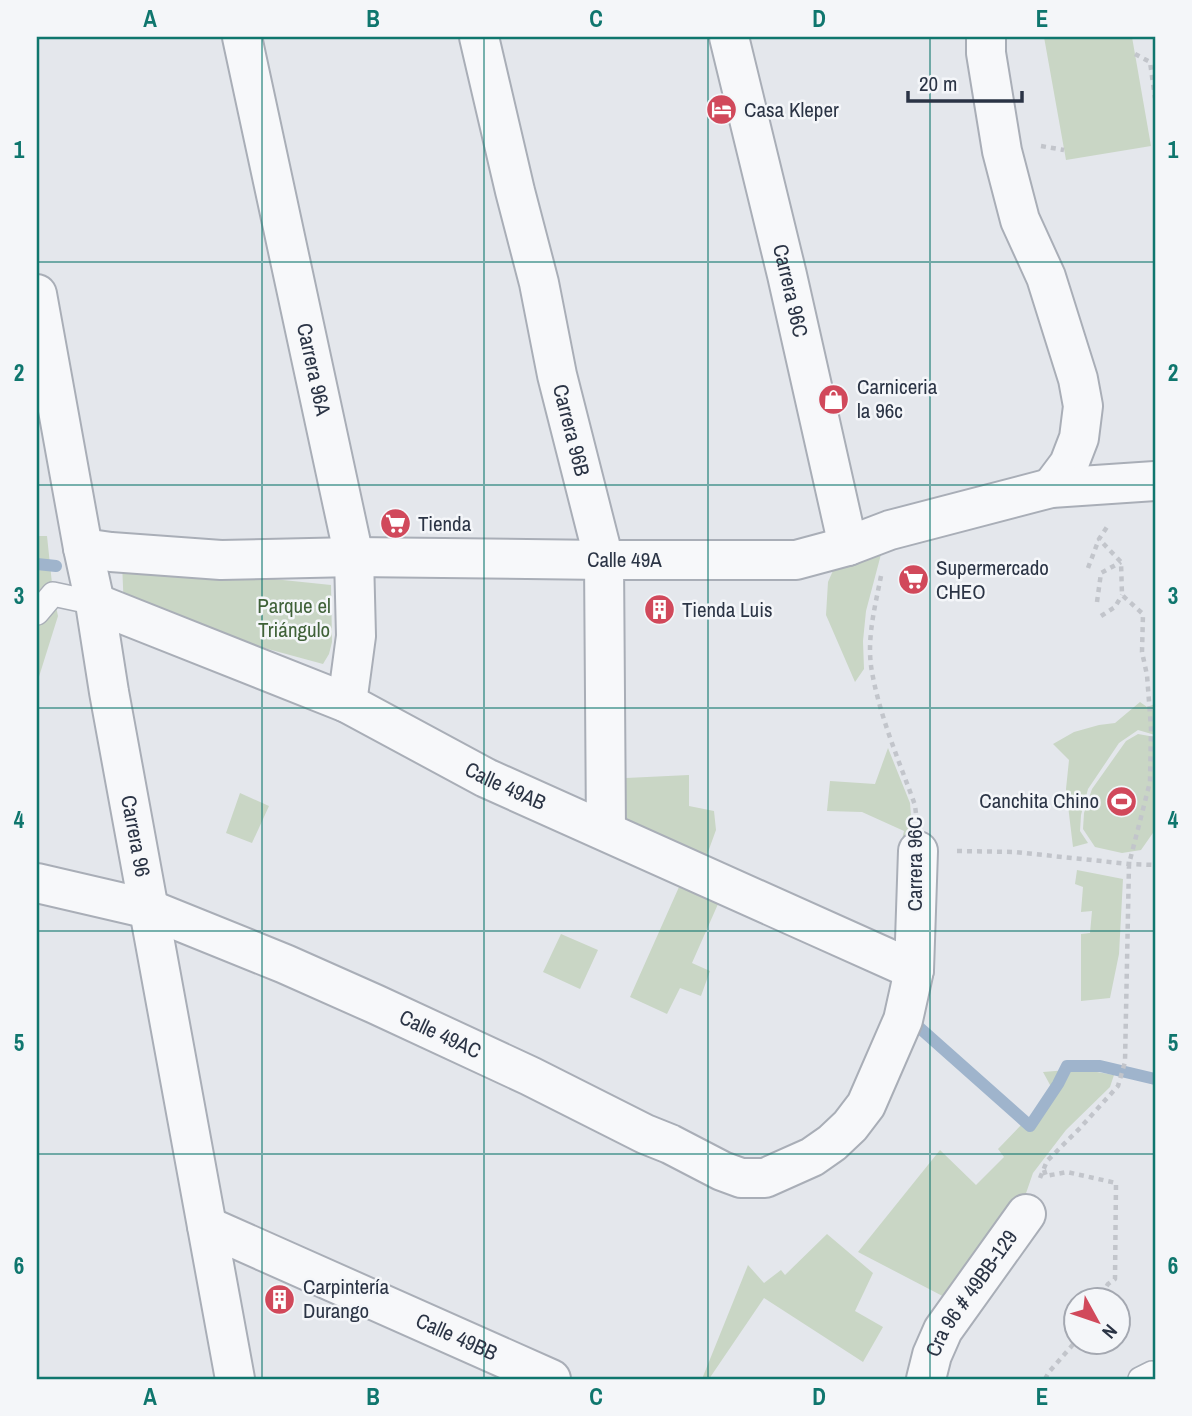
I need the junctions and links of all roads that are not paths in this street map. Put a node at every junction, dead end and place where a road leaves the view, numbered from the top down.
1 (242, 37) edge
2 (479, 37) edge
3 (729, 37) edge
4 (986, 37) edge
5 (37, 294) edge
6 (1137, 482) edge
7 (1051, 488) junction
8 (848, 546) junction
9 (83, 548) junction
10 (354, 557) junction
11 (604, 560) junction
12 (95, 603) junction
13 (37, 614) edge
14 (347, 703) junction
15 (606, 831) junction
16 (918, 851) road end
17 (37, 883) edge
18 (149, 909) junction
19 (914, 970) junction
20 (832, 1143) joint
21 (1026, 1214) road end
22 (207, 1226) junction
23 (511, 1369) edge
24 (931, 1371) edge
25 (235, 1379) edge
26 (551, 1379) edge

1 - 10 street, Carrera 96A
2 - 11 street, Carrera 96B
3 - 8 street, Carrera 96C
4 - 7 street
5 - 9 street, Carrera 96
6 - 7 street, Calle 49A
7 - 8 street, Calle 49A
8 - 11 street, Calle 49A
9 - 10 street, Calle 49A
9 - 12 street, Carrera 96
10 - 11 street, Calle 49A
10 - 14 street, Carrera 96A
11 - 15 street, Carrera 96B
12 - 13 lane
12 - 14 street, Calle 49AB
12 - 18 street, Carrera 96
14 - 15 street, Calle 49AB
15 - 19 street, Calle 49AB
16 - 19 street, Carrera 96C
17 - 18 street, Calle 49AC
18 - 20 street, Calle 49AC
18 - 22 street, Carrera 96
19 - 20 street, Carrera 96C
21 - 24 street, Cra 96 # 49BB-129
22 - 23 street, Calle 49BB
22 - 25 street, Carrera 96
23 - 26 street, Calle 49BB

